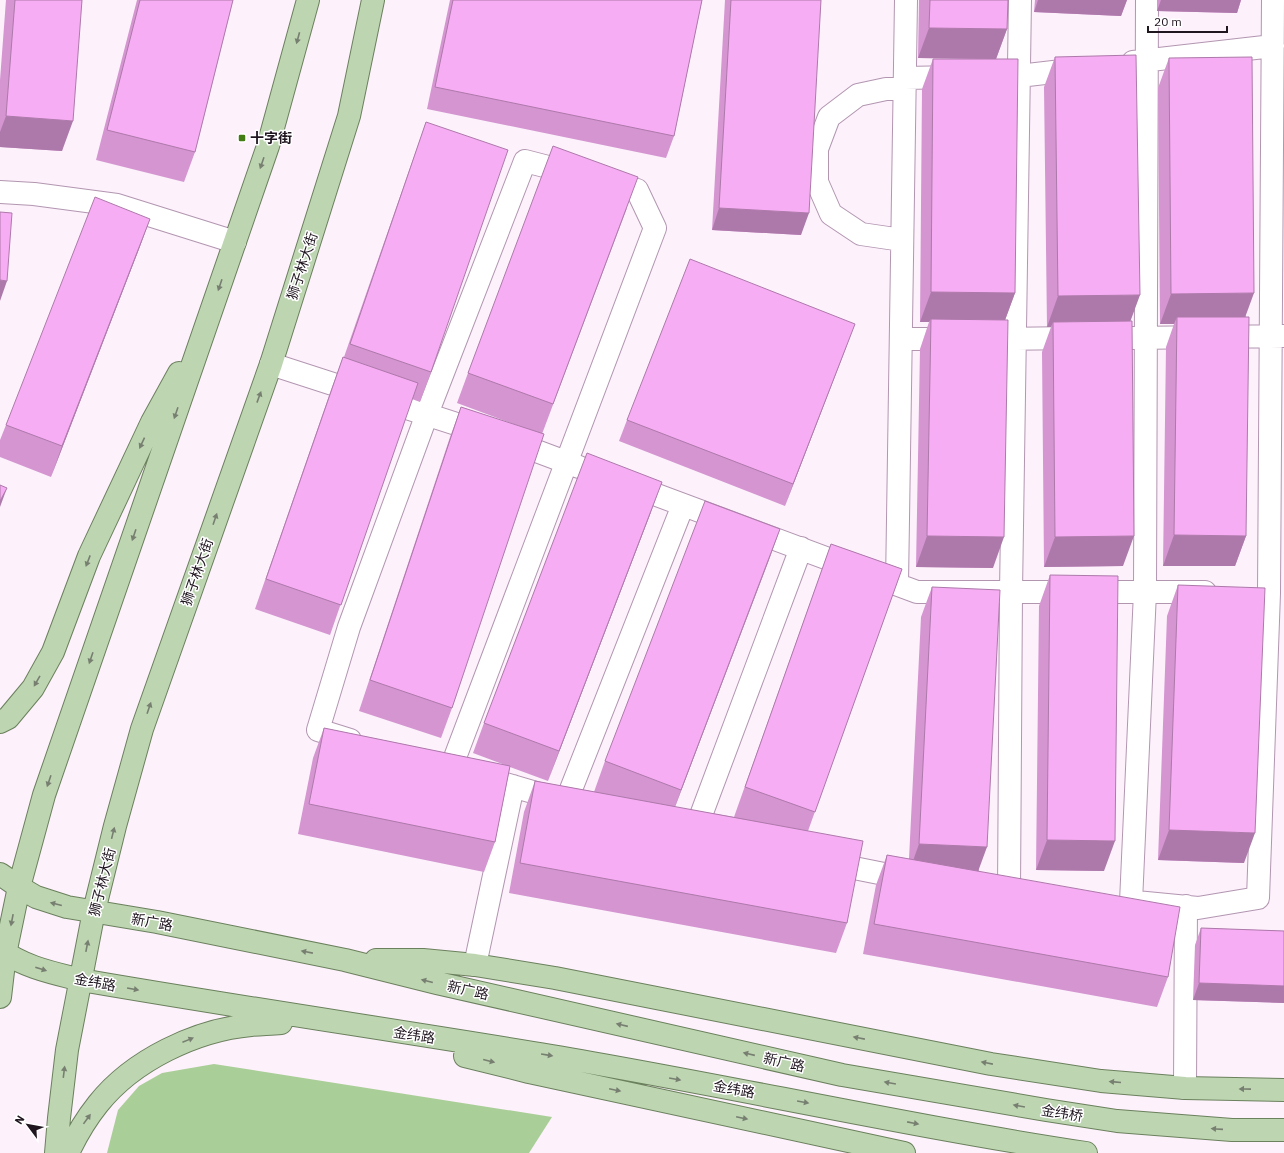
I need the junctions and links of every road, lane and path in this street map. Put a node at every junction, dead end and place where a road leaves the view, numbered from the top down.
1 (308, 0) edge
2 (373, 0) edge
3 (906, 0) edge
4 (1020, 0) edge
5 (1147, 0) edge
6 (1273, 0) edge
7 (1272, 46) junction
8 (1146, 61) junction
9 (1019, 76) junction
10 (905, 83) junction
11 (0, 192) edge
12 (902, 240) junction
13 (235, 242) junction
14 (207, 323) junction
15 (1277, 336) edge
16 (1146, 338) junction
17 (900, 339) junction
18 (1015, 339) junction
19 (271, 364) junction
20 (427, 414) junction
21 (566, 462) junction
22 (683, 505) junction
23 (801, 548) junction
24 (896, 584) junction
25 (1011, 592) junction
26 (1145, 592) junction
27 (1222, 592) edge
28 (1269, 593) edge
29 (0, 722) edge
30 (369, 745) edge
31 (428, 762) edge
32 (450, 768) junction
33 (513, 786) junction
34 (566, 802) junction
35 (588, 808) edge
36 (717, 839) edge
37 (810, 859) edge
38 (0, 874) edge
39 (925, 883) edge
40 (19, 887) junction
41 (986, 889) edge
42 (1009, 891) junction
43 (1032, 893) edge
44 (1108, 900) edge
45 (1131, 902) junction
46 (1186, 906) junction
47 (94, 911) junction
48 (2, 952) edge
49 (345, 960) junction
50 (475, 965) junction
51 (81, 980) junction
52 (0, 997) edge
53 (328, 1021) junction
54 (842, 1075) joint
55 (1185, 1088) junction
56 (1284, 1090) edge
57 (1284, 1130) edge
58 (56, 1153) edge
59 (68, 1153) edge
60 (904, 1153) edge
61 (1086, 1153) edge

1 -> 13 main road
2 - 19 main road, 狮子林大街
3 - 10 street
4 - 9 street
5 - 8 street
6 - 7 street
7 - 8 street
7 - 15 street
8 - 9 street
8 - 16 street
9 - 10 street
9 - 18 street
10 - 12 street
10 - 12 street
11 - 13 street
12 - 17 street
13 -> 14 main road
14 -> 29 main road
14 -> 40 main road
15 - 16 street
15 - 28 street
16 - 18 street
16 - 26 street
17 - 18 street
17 - 24 street
18 - 25 street
19 - 20 street
47 -> 19 main road, 狮子林大街
20 - 21 street
20 - 21 street
20 - 30 street
21 - 22 street
21 - 32 street
22 - 23 street
22 - 34 street
23 - 24 street
23 - 36 street
24 - 25 street
25 - 26 street
25 - 42 street
26 - 27 street
26 - 45 street
28 - 46 street
31 - 32 street
32 - 33 street
33 - 34 street
33 - 50 street
34 - 35 street
37 - 39 street
38 - 40 main road
47 -> 40 main road
40 -> 48 main road
41 - 42 street
42 - 43 street
44 - 45 street
45 - 46 street
46 - 55 street
49 -> 47 main road, 新广路
51 -> 47 main road, 狮子林大街
48 -> 51 main road, 金纬路
48 - 52 main road
49 - 50 main road
54 -> 49 main road, 新广路
55 -> 50 main road
51 -> 53 main road, 金纬路
58 -> 51 main road, 狮子林大街
59 -> 53 main road
53 -> 60 main road
53 -> 61 main road, 金纬路
57 -> 54 main road, 金纬桥
56 -> 55 main road

